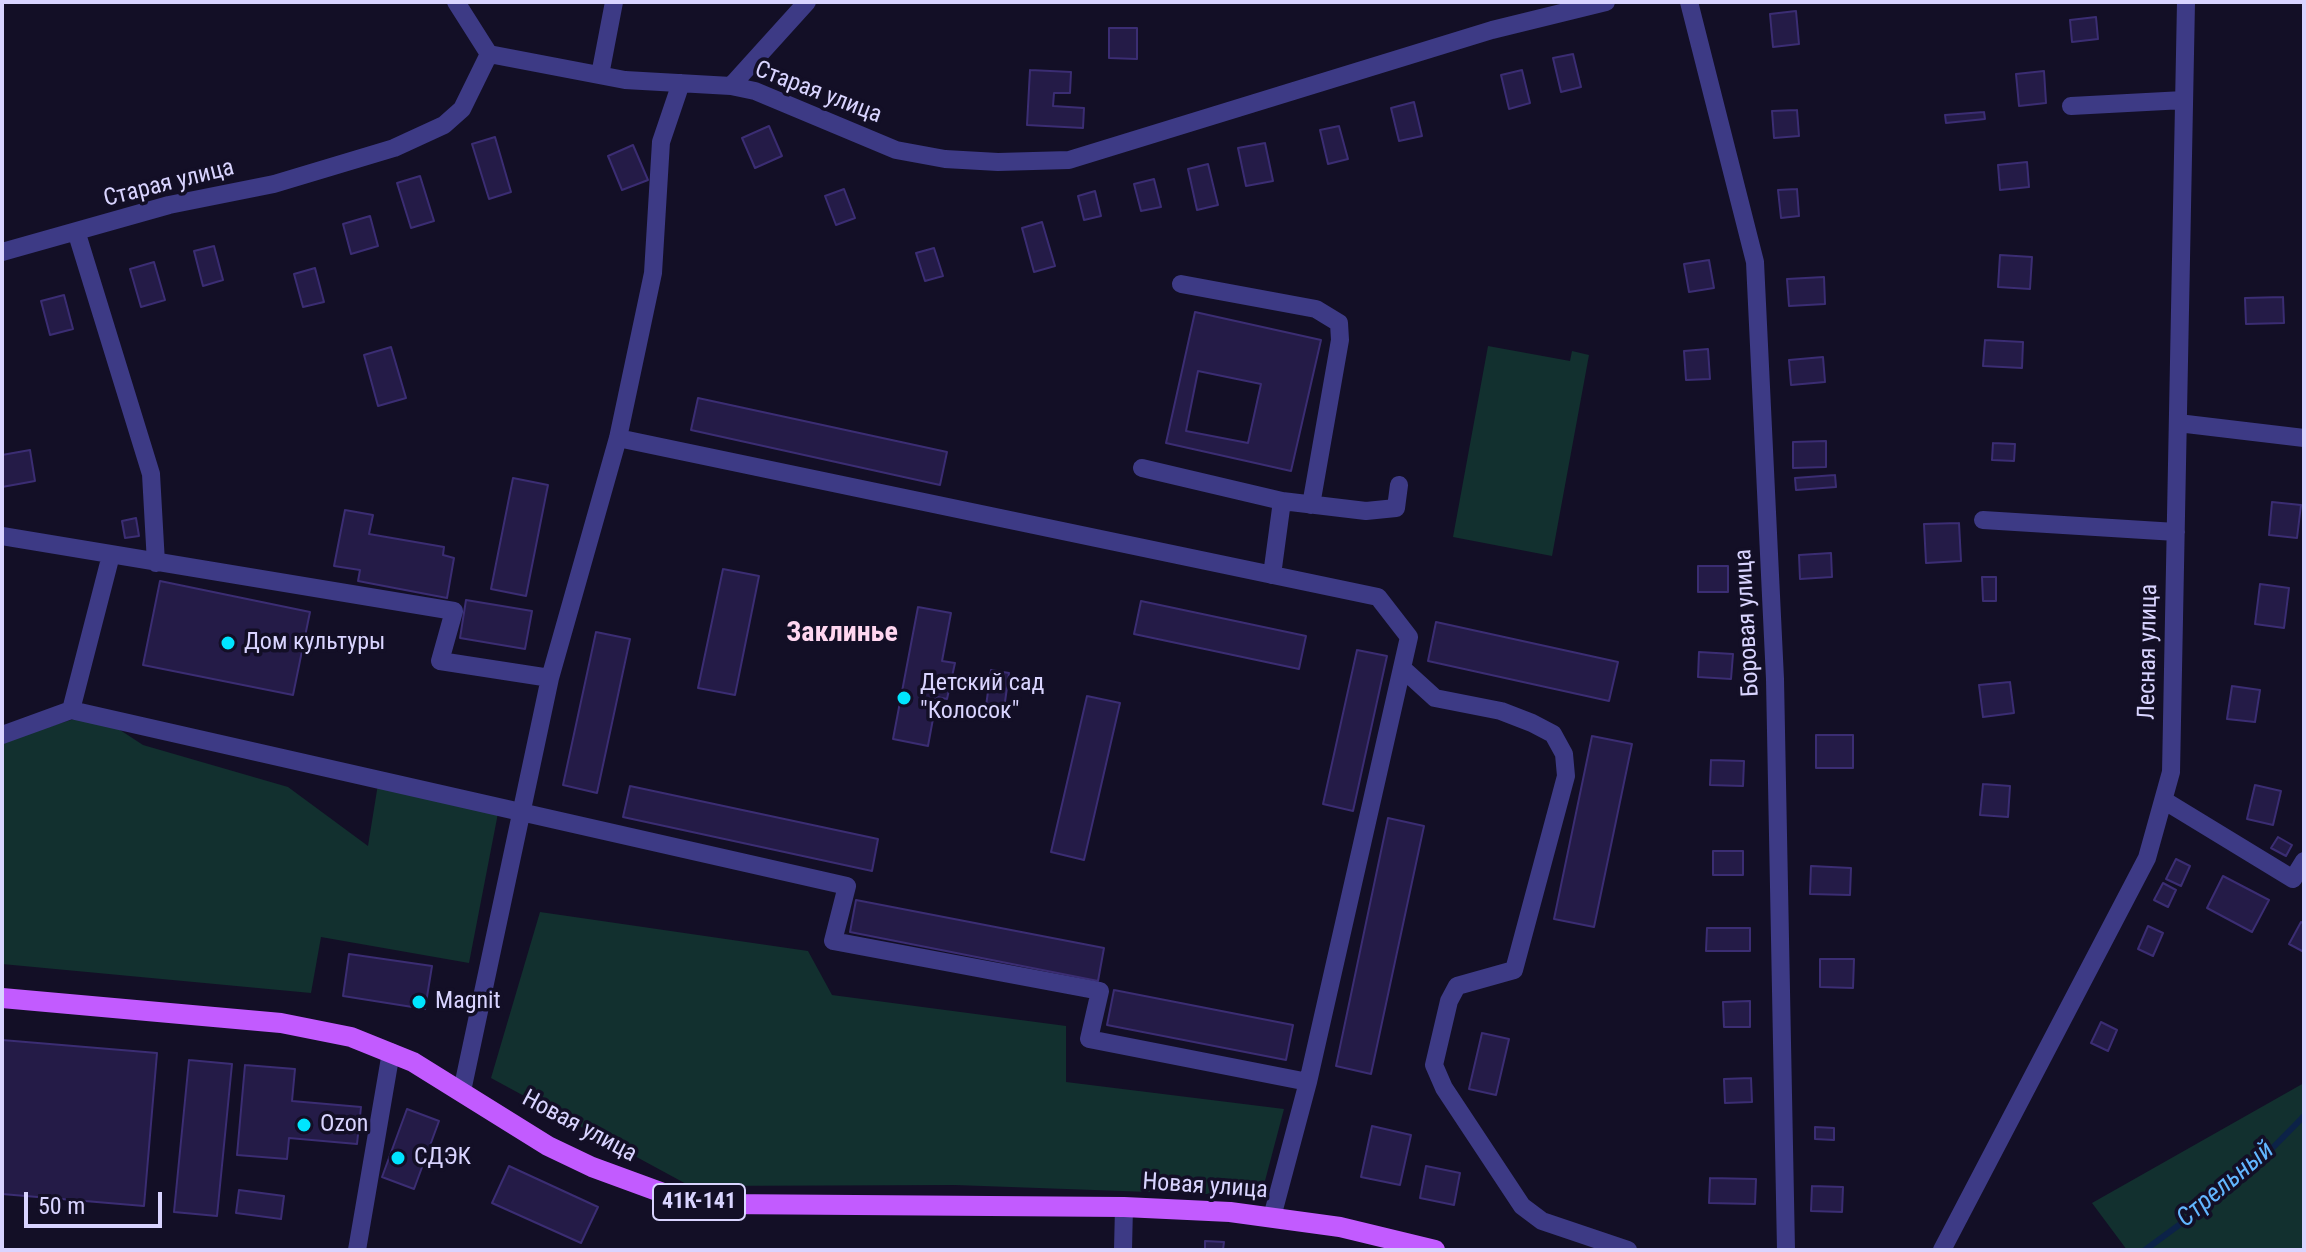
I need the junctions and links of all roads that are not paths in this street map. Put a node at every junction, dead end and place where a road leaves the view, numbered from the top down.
1 (456, 2) edge
2 (614, 2) edge
3 (807, 2) edge
4 (1606, 2) edge
5 (1689, 2) edge
6 (2186, 2) edge
7 (489, 54) junction
8 (600, 75) junction
9 (681, 83) junction
10 (731, 86) junction
11 (2184, 100) junction
12 (2071, 106) dead end
13 (77, 234) junction
14 (2, 252) edge
15 (1181, 284) dead end
16 (2178, 423) junction
17 (618, 438) junction
18 (2304, 438) edge
19 (1142, 468) dead end
20 (1399, 485) dead end
21 (1282, 501) junction
22 (1311, 505) junction
23 (1983, 520) dead end
24 (2176, 532) junction
25 (2, 536) edge
26 (111, 555) junction
27 (156, 563) junction
28 (1272, 575) junction
29 (1402, 668) junction
30 (550, 678) junction
31 (71, 710) junction
32 (2, 735) edge
33 (2165, 801) junction
34 (521, 815) junction
35 (2304, 861) edge
36 (2, 998) edge
37 (391, 1052) junction
38 (1308, 1082) junction
39 (462, 1091) junction
40 (1124, 1207) junction
41 (1272, 1217) junction
42 (357, 1250) edge
43 (1123, 1250) edge
44 (1435, 1250) edge
45 (1628, 1250) edge
46 (1786, 1250) edge
47 (1942, 1250) edge

1 - 7 street
2 - 8 street
3 - 10 street
4 - 10 street, Старая улица
5 - 46 street, Боровая улица
6 - 11 street, Лесная улица
7 - 8 street, Старая улица
7 - 13 street, Старая улица
8 - 9 street, Старая улица
9 - 10 street, Старая улица
9 - 17 street
11 - 12 street
11 - 16 street, Лесная улица
13 - 14 street, Старая улица
13 - 27 street
15 - 22 street
16 - 18 street
16 - 24 street, Лесная улица
17 - 28 street
17 - 30 street
19 - 21 street
20 - 22 street
21 - 22 street
21 - 28 street
23 - 24 street
24 - 33 street, Лесная улица
25 - 26 street
26 - 27 street
26 - 31 street
27 - 30 street
28 - 29 street
29 - 38 street
29 - 45 street
30 - 34 street
31 - 32 street
31 - 34 street
33 - 35 street
33 - 47 street, Лесная улица
34 - 38 street
34 - 39 street
36 - 37 main road, Новая улица / 41К-141
37 - 39 main road, Новая улица / 41К-141
37 - 42 street
38 - 41 street
39 - 40 main road, Новая улица / 41К-141
40 - 41 main road, Новая улица / 41К-141
40 - 43 street
41 - 44 main road, Новая улица / 41К-141

